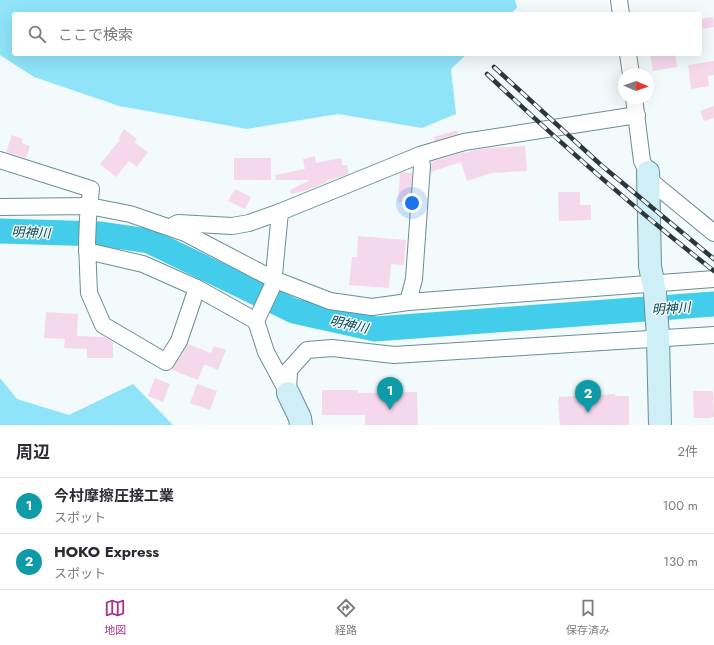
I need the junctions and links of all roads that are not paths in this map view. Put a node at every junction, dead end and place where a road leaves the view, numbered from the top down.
1 (619, 0) edge
2 (621, 12) edge
3 (628, 56) edge
4 (630, 68) edge
5 (635, 104) edge
6 (637, 115) junction
7 (420, 155) junction
8 (0, 160) edge
9 (648, 172) junction
10 (0, 206) edge
11 (89, 212) junction
12 (280, 212) junction
13 (171, 228) junction
14 (714, 232) edge
15 (87, 247) junction
16 (714, 279) edge
17 (273, 282) junction
18 (197, 288) junction
19 (654, 288) junction
20 (408, 302) junction
21 (256, 321) junction
22 (657, 331) junction
23 (714, 335) edge
24 (288, 393) junction
25 (301, 425) edge
26 (660, 425) edge

1 - 2 street
3 - 4 street
5 - 6 street
6 - 7 street
6 - 9 street
7 - 12 street
7 - 20 street
8 - 11 street
9 - 14 street
9 - 19 street
10 - 11 street
11 - 13 street
11 - 15 street
12 - 13 street
12 - 17 street
13 - 17 street
15 - 18 street
15 - 18 street
16 - 19 street
17 - 20 street
17 - 21 street
18 - 21 street
19 - 20 street
19 - 22 street
21 - 24 street
22 - 23 street
22 - 24 street
22 - 26 street
24 - 25 street

